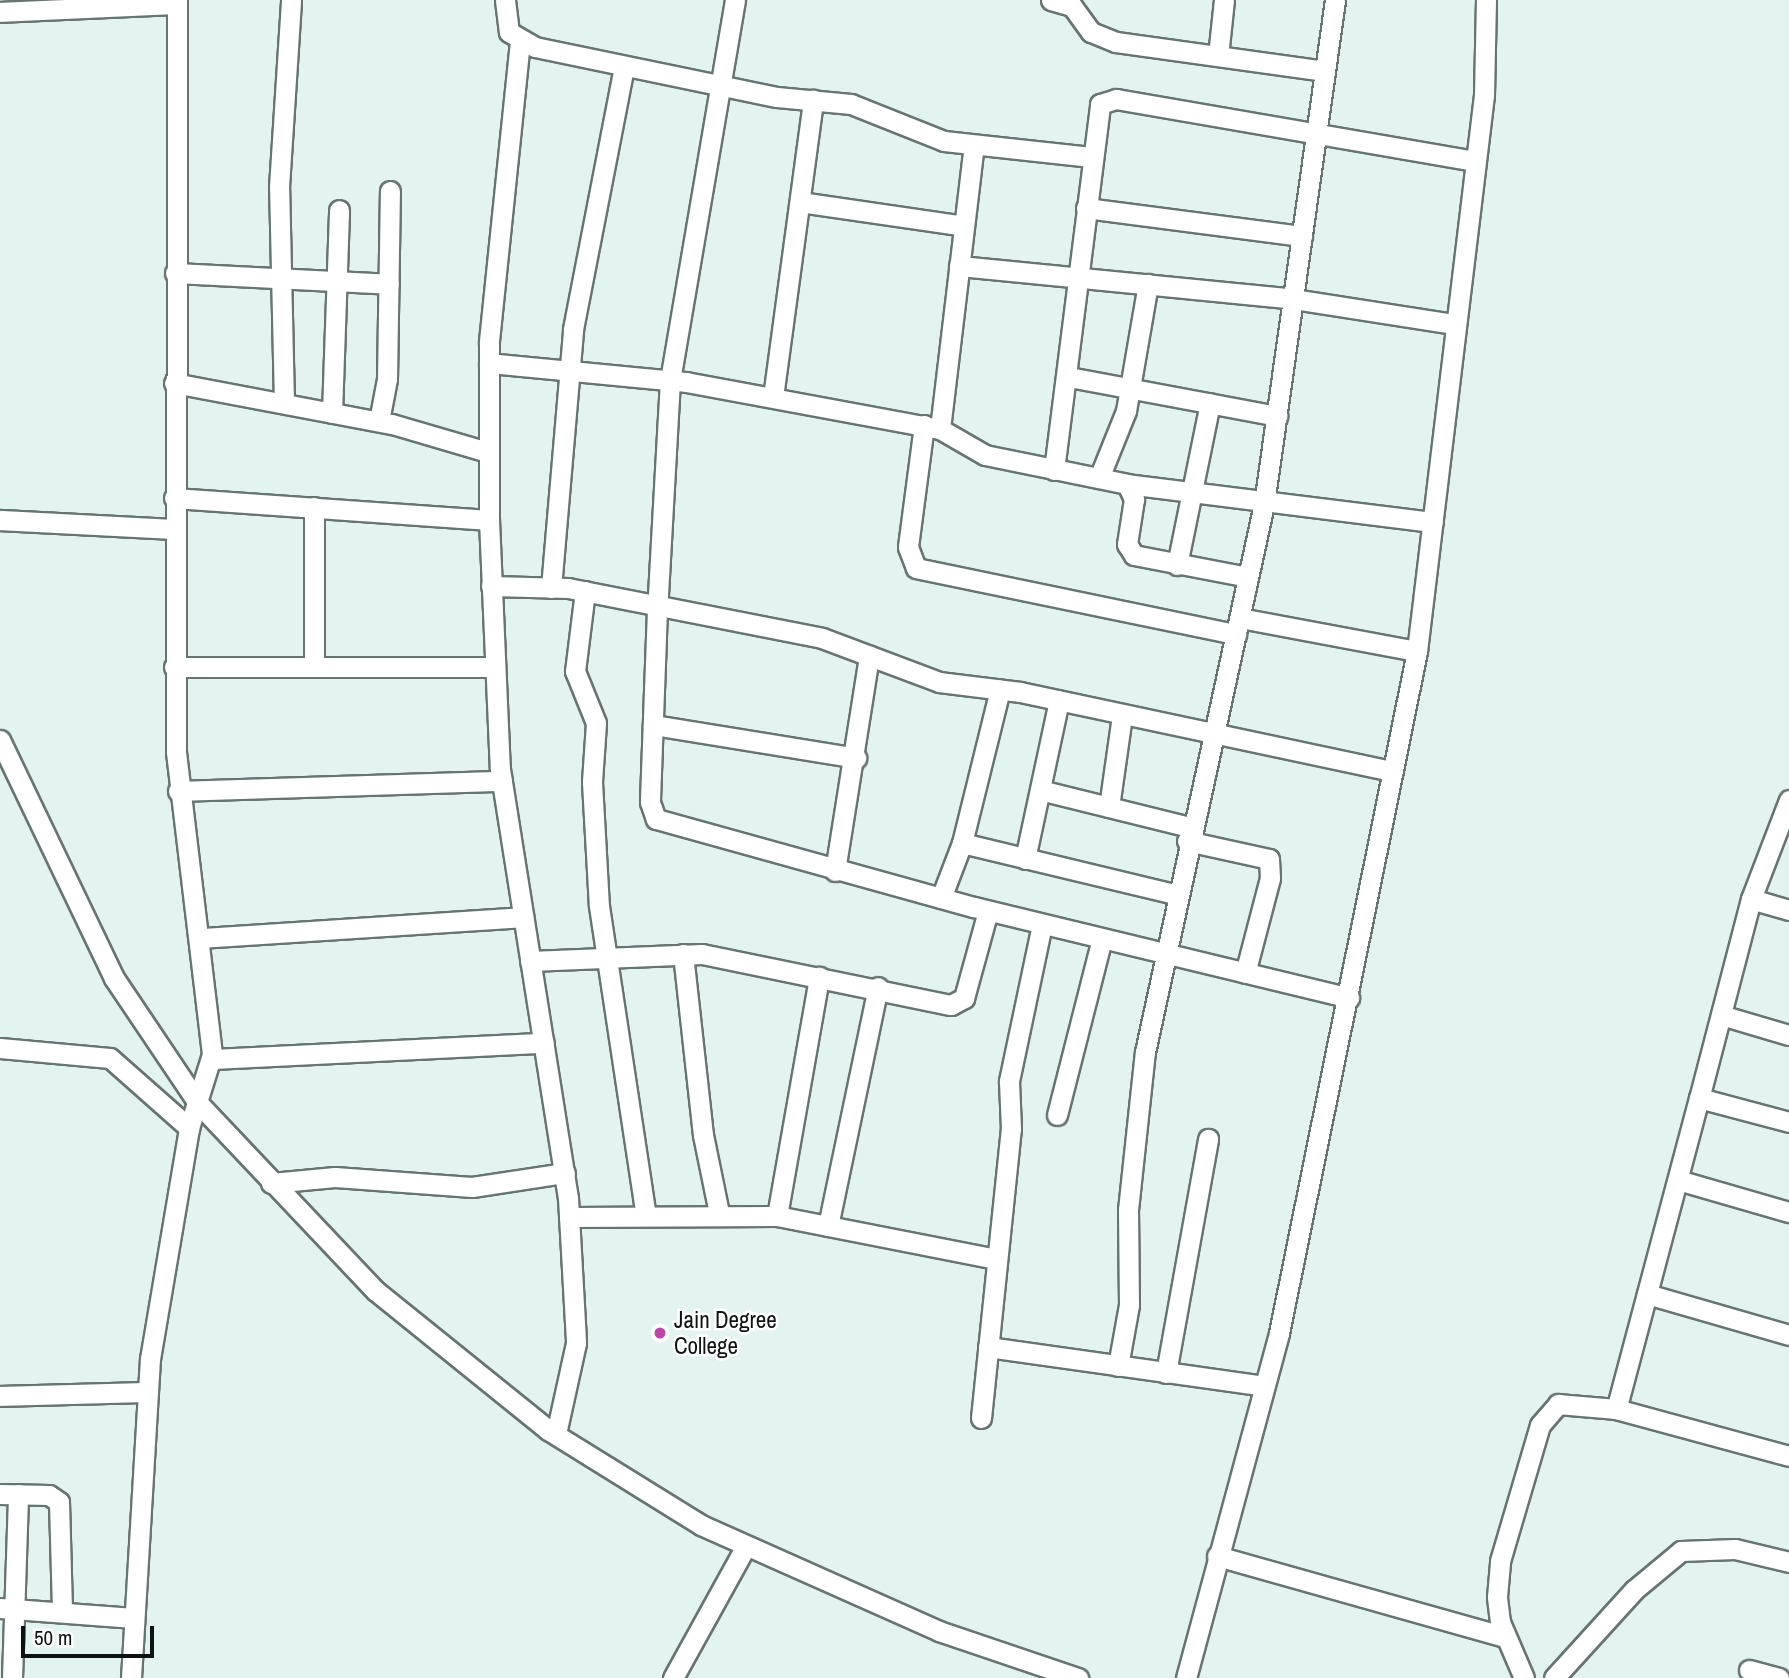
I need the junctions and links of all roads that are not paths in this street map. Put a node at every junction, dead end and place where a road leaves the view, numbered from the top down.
1 (291, 0) edge
2 (505, 0) edge
3 (735, 0) edge
4 (1051, 0) edge
5 (1224, 0) edge
6 (1335, 0) edge
7 (1486, 0) edge
8 (177, 2) edge
9 (0, 12) edge
10 (520, 41) junction
11 (1218, 56) junction
12 (624, 66) junction
13 (1325, 71) junction
14 (718, 86) junction
15 (813, 100) junction
16 (1316, 135) junction
17 (974, 145) junction
18 (1091, 157) junction
19 (1475, 161) junction
20 (390, 191) dead end
21 (800, 202) junction
22 (1086, 208) junction
23 (338, 210) dead end
24 (964, 226) junction
25 (1302, 236) junction
26 (959, 266) junction
27 (174, 273) junction
28 (1079, 278) junction
29 (285, 279) junction
30 (336, 282) junction
31 (389, 284) junction
32 (1148, 284) junction
33 (1294, 299) junction
34 (1453, 324) junction
35 (489, 363) junction
36 (569, 370) junction
37 (1069, 377) junction
38 (670, 380) junction
39 (174, 383) junction
40 (1132, 388) junction
41 (774, 397) junction
42 (284, 403) junction
43 (1210, 403) junction
44 (332, 413) junction
45 (1277, 416) junction
46 (379, 421) junction
47 (932, 427) junction
48 (488, 452) junction
49 (1054, 470) junction
50 (1099, 478) junction
51 (1127, 484) junction
52 (1191, 496) junction
53 (174, 498) junction
54 (1264, 504) junction
55 (314, 507) junction
56 (0, 520) edge
57 (489, 520) junction
58 (1433, 522) junction
59 (174, 530) junction
60 (1177, 565) junction
61 (1248, 577) junction
62 (491, 586) junction
63 (551, 588) junction
64 (585, 591) junction
65 (657, 609) junction
66 (1238, 626) junction
67 (1417, 651) junction
68 (869, 656) junction
69 (174, 667) junction
70 (314, 667) junction
71 (494, 667) junction
72 (1000, 690) junction
73 (1059, 701) junction
74 (1122, 716) junction
75 (653, 725) junction
76 (1213, 738) junction
77 (0, 740) edge
78 (856, 758) junction
79 (1393, 771) junction
80 (502, 781) junction
81 (1040, 790) junction
82 (178, 791) junction
83 (1789, 800) edge
84 (1109, 807) junction
85 (1188, 834) junction
86 (962, 843) junction
87 (1025, 859) junction
88 (835, 871) junction
89 (1175, 894) junction
90 (941, 898) junction
91 (1751, 899) junction
92 (1789, 910) edge
93 (988, 911) junction
94 (523, 918) junction
95 (1042, 924) junction
96 (201, 938) junction
97 (1102, 939) junction
98 (1162, 953) junction
99 (683, 954) junction
100 (607, 958) junction
101 (530, 961) junction
102 (1245, 973) junction
103 (819, 977) junction
104 (878, 987) junction
105 (1349, 998) junction
106 (1721, 1015) junction
107 (1789, 1035) edge
108 (544, 1043) junction
109 (0, 1048) edge
110 (212, 1059) junction
111 (1699, 1098) junction
112 (198, 1103) junction
113 (1057, 1115) dead end
114 (1789, 1122) edge
115 (189, 1128) junction
116 (1208, 1139) dead end
117 (565, 1173) junction
118 (1678, 1180) junction
119 (271, 1183) junction
120 (1789, 1212) edge
121 (719, 1213) junction
122 (646, 1215) junction
123 (777, 1216) junction
124 (569, 1217) junction
125 (828, 1226) junction
126 (997, 1259) junction
127 (1647, 1294) junction
128 (1789, 1335) edge
129 (988, 1347) junction
130 (1118, 1366) junction
131 (1166, 1373) junction
132 (1264, 1385) junction
133 (145, 1392) junction
134 (0, 1396) edge
135 (1616, 1409) junction
136 (981, 1418) dead end
137 (556, 1434) junction
138 (1789, 1456) edge
139 (9, 1494) edge
140 (746, 1546) junction
141 (1217, 1556) junction
142 (1789, 1562) edge
143 (9, 1609) edge
144 (62, 1612) junction
145 (134, 1618) junction
146 (1505, 1637) junction
147 (1749, 1670) dead end
148 (12, 1678) edge
149 (131, 1678) edge
150 (673, 1678) edge
151 (1078, 1678) edge
152 (1186, 1678) edge
153 (1524, 1678) edge
154 (1554, 1678) edge
155 (1779, 1678) edge

1 - 29 street
2 - 10 street
3 - 14 street
4 - 11 street
5 - 11 street
6 - 13 street
7 - 19 street
8 - 9 street
8 - 27 street
10 - 12 street
10 - 35 street
11 - 13 street
12 - 14 street
12 - 36 street
13 - 16 street
14 - 15 street
14 - 38 street
15 - 17 street
15 - 21 street
16 - 18 street
16 - 19 street
16 - 25 street
17 - 18 street
17 - 24 street
18 - 22 street
19 - 34 street
20 - 31 street
21 - 24 street
21 - 41 street
22 - 25 street
22 - 28 street
23 - 30 street
24 - 26 street
25 - 33 street
26 - 28 street
26 - 47 street
27 - 29 street
27 - 39 street
28 - 32 street
28 - 37 street
29 - 30 street
29 - 42 street
30 - 31 street
30 - 44 street
31 - 46 street
32 - 33 street
32 - 40 street
33 - 34 street
33 - 45 street
34 - 58 street
35 - 36 street
35 - 48 street
36 - 38 street
36 - 63 street
37 - 40 street
37 - 49 street
38 - 41 street
38 - 65 street
39 - 42 street
39 - 53 street
40 - 43 street
40 - 50 street
41 - 47 street
42 - 44 street
43 - 45 street
43 - 52 street
44 - 46 street
45 - 54 street
46 - 48 street
47 - 49 street
47 - 66 street
48 - 57 street
49 - 50 street
50 - 51 street
51 - 52 street
51 - 60 street
52 - 54 street
52 - 60 street
53 - 55 street
53 - 59 street
54 - 58 street
54 - 61 street
55 - 57 street
55 - 70 street
56 - 59 street
57 - 62 street
58 - 67 street
59 - 69 street
60 - 61 street
61 - 66 street
62 - 63 street
62 - 71 street
63 - 64 street
64 - 65 street
64 - 100 street
65 - 68 street
65 - 75 street
66 - 67 street
66 - 76 street
67 - 79 street
68 - 72 street
68 - 78 street
69 - 70 street
69 - 82 street
70 - 71 street
71 - 80 street
72 - 73 street
72 - 86 street
73 - 74 street
73 - 81 street
74 - 76 street
74 - 84 street
75 - 78 street
75 - 88 street
76 - 79 street
76 - 85 street
77 - 112 street
78 - 88 street
79 - 105 street
80 - 82 street
80 - 94 street
81 - 84 street
81 - 87 street
82 - 96 street
83 - 91 street
84 - 85 street
85 - 89 street
85 - 102 street
86 - 87 street
86 - 90 street
87 - 89 street
88 - 90 street
89 - 98 street
90 - 93 street
91 - 92 street
91 - 106 street
93 - 95 street
93 - 104 street
94 - 96 street
94 - 101 street
95 - 97 street
95 - 126 street
96 - 110 street
97 - 98 street
97 - 113 street
98 - 102 street
98 - 130 street
99 - 100 street
99 - 103 street
99 - 121 street
100 - 101 street
100 - 122 street
101 - 108 street
102 - 105 street
103 - 104 street
103 - 123 street
104 - 125 street
105 - 132 street
106 - 107 street
106 - 111 street
108 - 110 street
108 - 117 street
109 - 115 street
110 - 112 street
111 - 114 street
111 - 118 street
112 - 115 street
112 - 119 street
115 - 133 street
116 - 131 street
117 - 119 street
117 - 124 street
118 - 120 street
118 - 127 street
119 - 137 street
121 - 122 street
121 - 123 street
122 - 124 street
123 - 125 street
124 - 137 street
125 - 126 street
126 - 129 street
127 - 128 street
127 - 135 street
129 - 130 street
129 - 136 street
130 - 131 street
131 - 132 street
132 - 141 street
133 - 134 street
133 - 145 street
135 - 138 street
135 - 146 street
137 - 140 street
139 - 143 street
139 - 144 street
140 - 150 street
140 - 151 street
141 - 146 street
141 - 152 street
142 - 154 street
143 - 144 street
143 - 148 street
144 - 145 street
145 - 149 street
146 - 153 street
147 - 155 street

